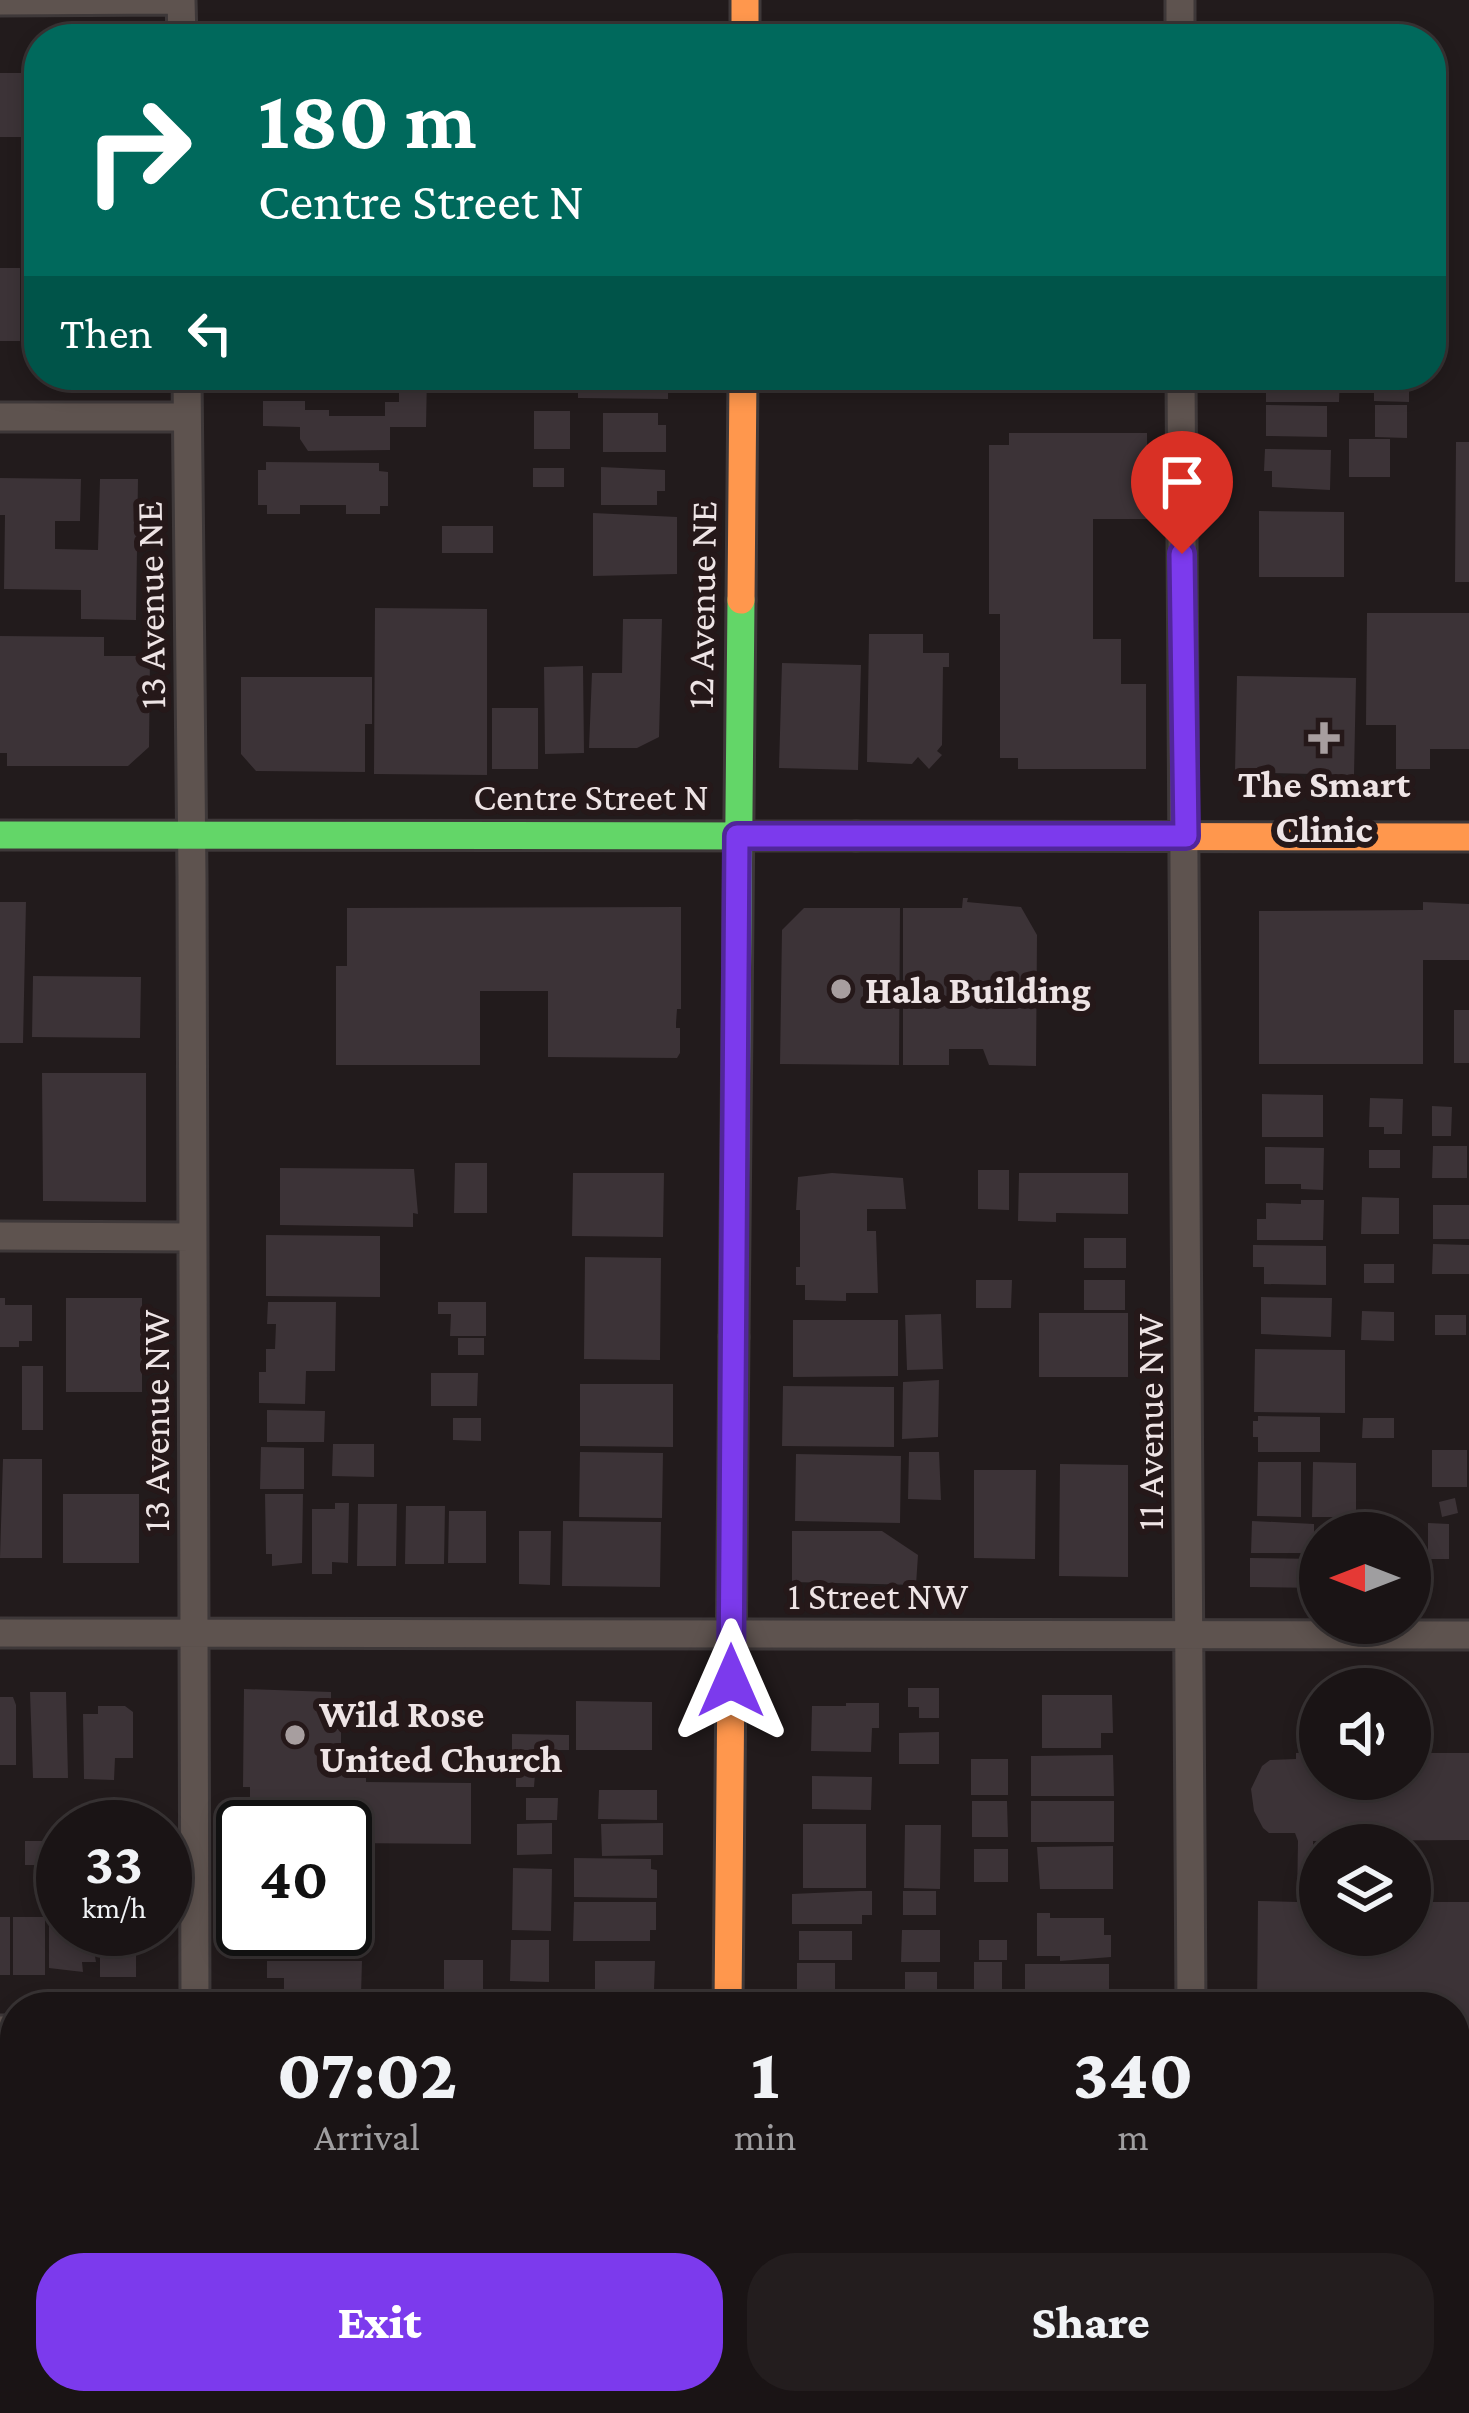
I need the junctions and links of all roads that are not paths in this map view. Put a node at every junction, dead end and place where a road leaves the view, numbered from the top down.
1 (178, 0) edge
2 (0, 2) edge
3 (187, 390) edge
4 (743, 390) edge
5 (1181, 390) edge
6 (0, 417) edge
7 (187, 417) junction
8 (0, 835) edge
9 (192, 835) junction
10 (737, 836) junction
11 (1186, 836) junction
12 (1469, 837) edge
13 (0, 1237) edge
14 (193, 1237) junction
15 (0, 1633) edge
16 (194, 1634) junction
17 (1189, 1634) junction
18 (731, 1635) junction
19 (1469, 1635) edge
20 (195, 1992) edge
21 (728, 1992) edge
22 (1190, 1992) edge

1 - 2 street
3 - 7 street, 13 Avenue NE
4 - 10 street, 12 Avenue NE
5 - 11 street, 11 Avenue NW
6 - 7 street
7 - 9 street, 13 Avenue NE
8 - 9 street, Centre Street N
9 - 10 street, Centre Street N
9 - 14 street, 13 Avenue NW
10 - 11 street, Centre Street N
10 - 18 street, 12 Avenue NE
11 - 12 street, Centre Street N
11 - 17 street, 11 Avenue NW
13 - 14 street
14 - 16 street, 13 Avenue NW
15 - 16 street, 1 Street NW
16 - 18 street, 1 Street NW
16 - 20 street, 13 Avenue NW
17 - 18 street, 1 Street NW
17 - 19 street, 1 Street NW
17 - 22 street, 11 Avenue NW
18 - 21 street, 12 Avenue NE

